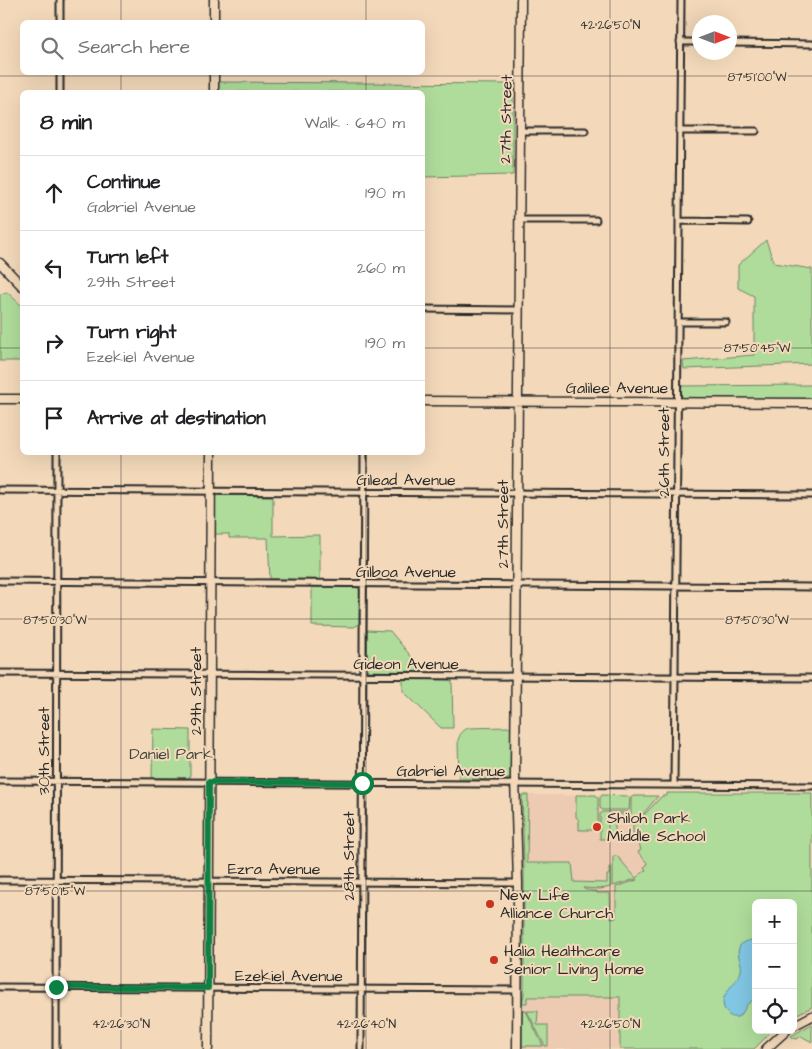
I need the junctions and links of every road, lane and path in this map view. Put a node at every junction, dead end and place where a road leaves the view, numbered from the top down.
1 (60, 0) edge
2 (214, 0) edge
3 (521, 0) edge
4 (680, 0) edge
5 (60, 20) edge
6 (214, 20) edge
7 (680, 42) junction
8 (692, 42) edge
9 (737, 43) edge
10 (812, 44) edge
11 (60, 75) edge
12 (214, 75) edge
13 (60, 90) edge
14 (214, 90) edge
15 (520, 131) junction
16 (585, 131) dead end
17 (679, 131) junction
18 (756, 131) dead end
19 (519, 220) junction
20 (596, 220) dead end
21 (679, 221) junction
22 (748, 222) dead end
23 (0, 264) edge
24 (20, 284) edge
25 (425, 309) edge
26 (518, 310) junction
27 (678, 322) junction
28 (726, 322) dead end
29 (0, 399) edge
30 (20, 399) edge
31 (425, 401) edge
32 (518, 402) junction
33 (677, 402) junction
34 (812, 403) edge
35 (57, 455) edge
36 (211, 455) edge
37 (364, 455) edge
38 (0, 490) edge
39 (57, 490) junction
40 (211, 491) junction
41 (364, 492) junction
42 (517, 493) junction
43 (676, 494) junction
44 (812, 494) edge
45 (0, 582) edge
46 (57, 582) junction
47 (211, 583) junction
48 (363, 584) junction
49 (516, 585) junction
50 (676, 586) junction
51 (812, 587) edge
52 (0, 673) edge
53 (57, 674) junction
54 (210, 675) junction
55 (363, 676) junction
56 (516, 677) junction
57 (675, 678) junction
58 (812, 678) edge
59 (0, 781) edge
60 (56, 782) junction
61 (209, 782) junction
62 (362, 783) junction
63 (515, 784) junction
64 (674, 785) junction
65 (812, 786) edge
66 (0, 880) edge
67 (56, 880) junction
68 (209, 881) junction
69 (362, 882) junction
70 (518, 884) junction
71 (0, 987) edge
72 (56, 987) junction
73 (208, 988) junction
74 (361, 989) junction
75 (517, 990) junction
76 (812, 1016) edge
77 (797, 1024) edge
78 (783, 1034) edge
79 (56, 1049) edge
80 (208, 1049) edge
81 (361, 1049) edge
82 (516, 1049) edge
83 (766, 1049) edge

1 - 5 street
2 - 6 street
3 - 15 street, 27th Street
4 - 7 street, 26th Street
7 - 8 street
7 - 17 street, 26th Street
9 - 10 street
11 - 13 street
12 - 14 street
15 - 16 street
15 - 19 street, 27th Street
17 - 18 street
17 - 21 street, 26th Street
19 - 20 street
19 - 26 street, 27th Street
21 - 22 street
21 - 27 street, 26th Street
23 - 24 street
25 - 26 street
26 - 32 street, 27th Street
27 - 28 street
27 - 33 street, 26th Street
29 - 30 street
31 - 32 street, Galilee Avenue
32 - 33 street, Galilee Avenue
32 - 42 street, 27th Street
33 - 34 street, Galilee Avenue
33 - 43 street, 26th Street
35 - 39 street, 30th Street
36 - 40 street, 29th Street
37 - 41 street, 28th Street
38 - 39 street, Gilead Avenue
39 - 40 street, Gilead Avenue
39 - 46 street, 30th Street
40 - 41 street, Gilead Avenue
40 - 47 street, 29th Street
41 - 42 street, Gilead Avenue
41 - 48 street, 28th Street
42 - 43 street, Gilead Avenue
42 - 49 street, 27th Street
43 - 44 street, Gilead Avenue
43 - 50 street, 26th Street
45 - 46 street, Gilboa Avenue
46 - 47 street, Gilboa Avenue
46 - 53 street, 30th Street
47 - 48 street, Gilboa Avenue
47 - 54 street, 29th Street
48 - 49 street, Gilboa Avenue
48 - 55 street, 28th Street
49 - 50 street, Gilboa Avenue
49 - 56 street, 27th Street
50 - 51 street, Gilboa Avenue
50 - 57 street, 26th Street
52 - 53 street, Gideon Avenue
53 - 54 street, Gideon Avenue
53 - 60 street, 30th Street
54 - 55 street, Gideon Avenue
54 - 61 street, 29th Street
55 - 56 street, Gideon Avenue
55 - 62 street, 28th Street
56 - 57 street, Gideon Avenue
56 - 63 street, 27th Street
57 - 58 street, Gideon Avenue
57 - 64 street, 26th Street
59 - 60 street, Gabriel Avenue
60 - 61 street, Gabriel Avenue
60 - 67 street, 30th Street
61 - 62 street, Gabriel Avenue
61 - 68 street, 29th Street
62 - 63 street, Gabriel Avenue
62 - 69 street, 28th Street
63 - 64 street, Gabriel Avenue
63 - 70 street, 27th Street
64 - 65 street, Gabriel Avenue
66 - 67 street, Ezra Avenue
67 - 68 street, Ezra Avenue
67 - 72 street, 30th Street
68 - 69 street, Ezra Avenue
68 - 73 street, 29th Street
69 - 70 street, Ezra Avenue
69 - 74 street, 28th Street
70 - 75 street, 27th Street
71 - 72 street, Ezekiel Avenue
72 - 73 street, Ezekiel Avenue
72 - 79 street, 30th Street
73 - 74 street, Ezekiel Avenue
73 - 80 street, 29th Street
74 - 75 street, Ezekiel Avenue
74 - 81 street, 28th Street
75 - 82 street, 27th Street
76 - 77 street
78 - 83 street

